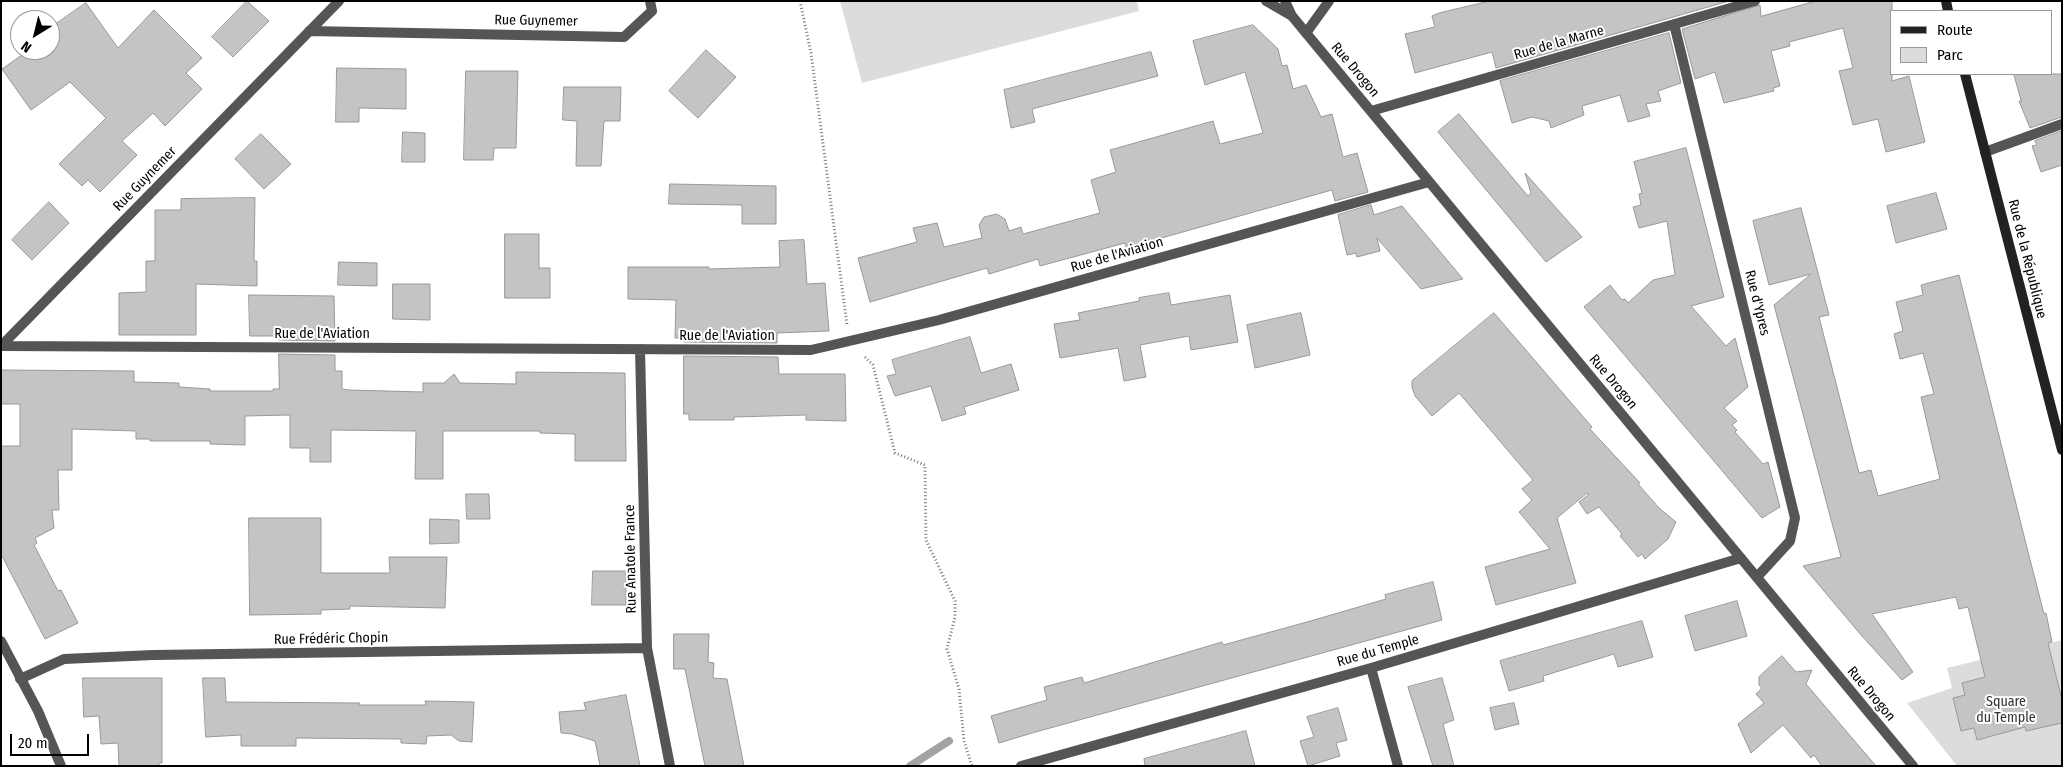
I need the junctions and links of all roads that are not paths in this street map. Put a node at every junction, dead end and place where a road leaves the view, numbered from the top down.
1 (339, 1) edge
2 (650, 1) edge
3 (1266, 1) edge
4 (1285, 1) edge
5 (1329, 1) edge
6 (1755, 1) edge
7 (1292, 16) junction
8 (1674, 24) junction
9 (309, 31) junction
10 (1306, 33) junction
11 (1965, 75) edge
12 (1371, 111) junction
13 (2062, 124) edge
14 (1985, 152) junction
15 (1429, 182) junction
16 (1, 346) edge
17 (640, 349) junction
18 (2062, 450) edge
19 (1741, 558) junction
20 (1757, 578) junction
21 (1, 641) edge
22 (647, 648) junction
23 (1371, 668) junction
24 (20, 679) junction
25 (61, 766) edge
26 (670, 766) edge
27 (1021, 766) edge
28 (1398, 766) edge
29 (1913, 766) edge

1 - 9 street, Rue Guynemer
2 - 9 street, Rue Guynemer
3 - 7 street, Rue Drogon
4 - 7 street, Rue Drogon
5 - 10 street
6 - 8 street, Rue de la Marne
7 - 10 street, Rue Drogon
8 - 12 street, Rue de la Marne
8 - 20 street, Rue d'Ypres
9 - 16 street, Rue Guynemer
10 - 12 street, Rue Drogon
11 - 14 street, Rue de la République
12 - 15 street, Rue Drogon
13 - 14 street
14 - 18 street, Rue de la République
15 - 17 street, Rue de l'Aviation
15 - 19 street, Rue Drogon
16 - 17 street, Rue de l'Aviation
17 - 22 street, Rue Anatole France
19 - 20 street, Rue Drogon
19 - 23 street, Rue du Temple
20 - 29 street, Rue Drogon
21 - 24 street
22 - 24 street, Rue Frédéric Chopin
22 - 26 street, Rue Anatole France
23 - 27 street, Rue du Temple
23 - 28 street
24 - 25 street

